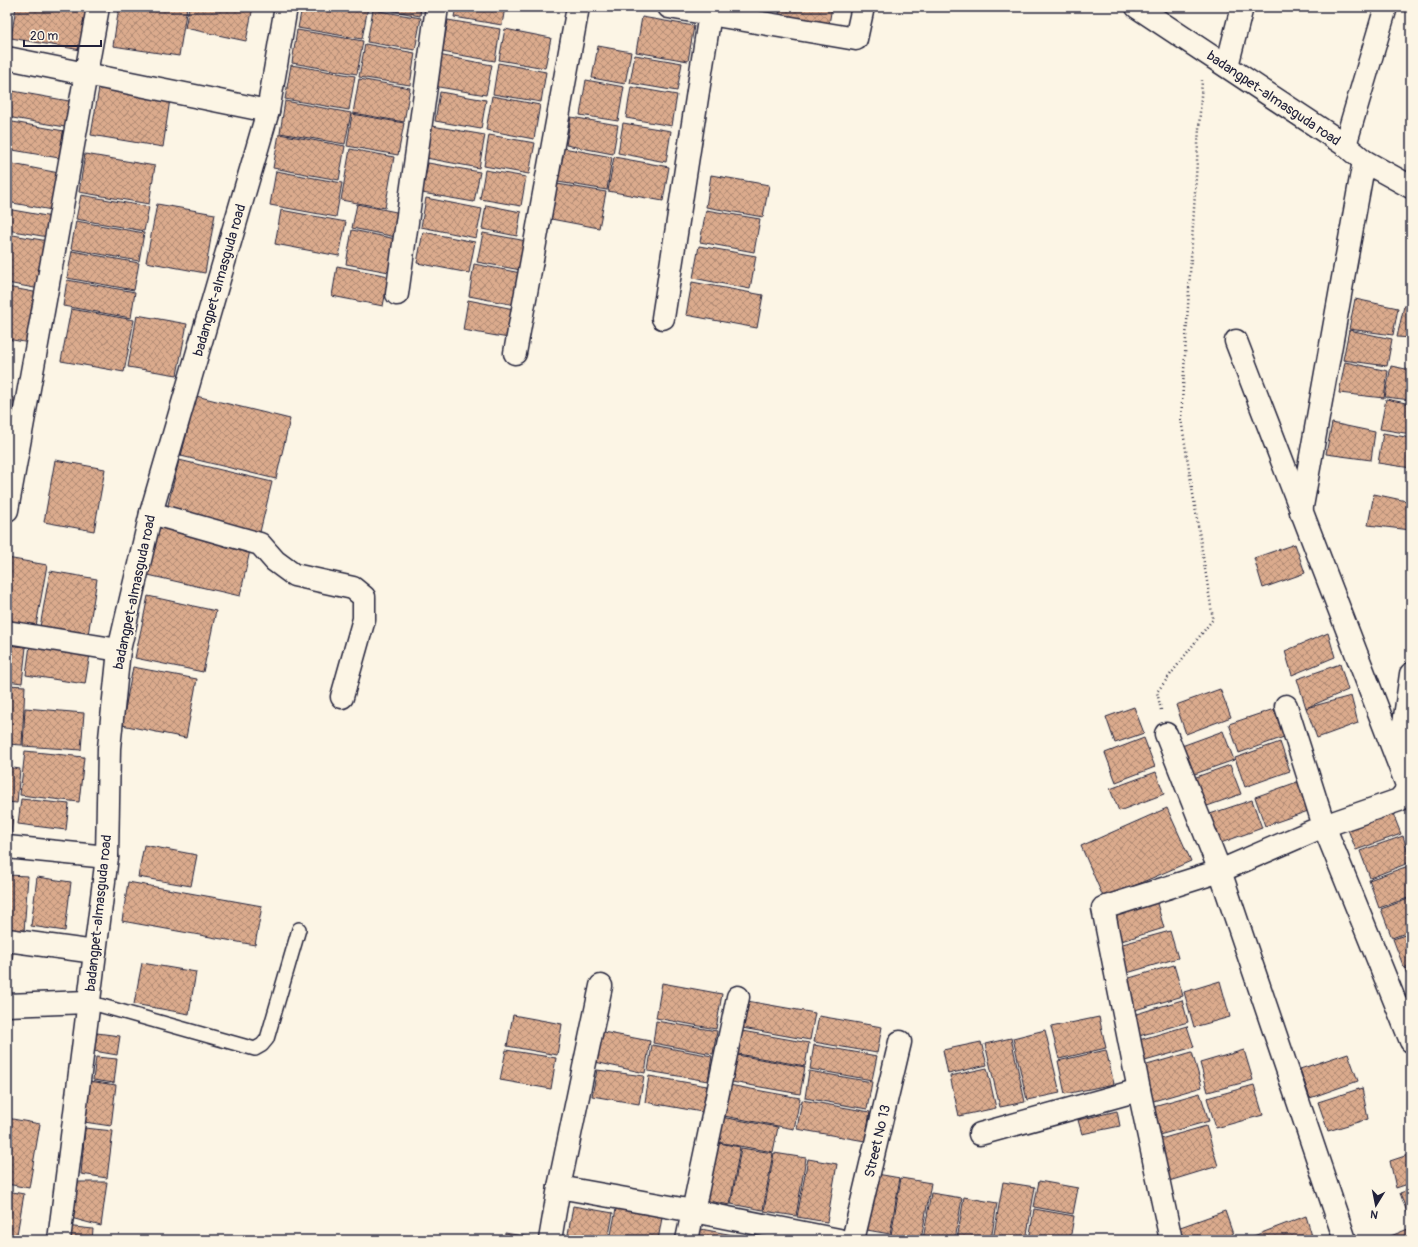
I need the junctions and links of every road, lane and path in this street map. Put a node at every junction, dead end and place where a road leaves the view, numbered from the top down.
1 (98, 7) edge
2 (286, 7) edge
3 (437, 7) edge
4 (578, 7) edge
5 (669, 7) edge
6 (863, 7) edge
7 (1137, 7) edge
8 (1242, 7) edge
9 (1386, 7) edge
10 (710, 11) edge
11 (7, 58) edge
12 (1228, 66) junction
13 (86, 73) junction
14 (1202, 78) dead end
15 (268, 112) junction
16 (1345, 145) junction
17 (1364, 162) junction
18 (1411, 187) edge
19 (397, 294) dead end
20 (663, 318) dead end
21 (1236, 341) dead end
22 (514, 353) dead end
23 (7, 510) edge
24 (1301, 512) junction
25 (151, 513) junction
26 (7, 632) edge
27 (119, 650) junction
28 (1411, 674) edge
29 (342, 697) dead end
30 (1286, 706) dead end
31 (1166, 734) joint
32 (1399, 761) junction
33 (1324, 826) junction
34 (7, 847) edge
35 (107, 857) junction
36 (1220, 871) junction
37 (299, 929) dead end
38 (7, 940) edge
39 (95, 952) junction
40 (601, 986) dead end
41 (738, 997) dead end
42 (88, 1002) junction
43 (7, 1004) edge
44 (1411, 1041) edge
45 (900, 1042) dead end
46 (1138, 1090) junction
47 (980, 1134) dead end
48 (559, 1187) junction
49 (693, 1211) junction
50 (59, 1240) edge
51 (550, 1240) edge
52 (687, 1240) edge
53 (839, 1240) edge
54 (853, 1240) edge
55 (1171, 1240) edge
56 (1345, 1240) edge

1 - 13 street
2 - 15 street, badangpet-almasguda road
3 - 19 street
4 - 22 street
5 - 10 street
6 - 10 street
7 - 12 street, badangpet-almasguda road
8 - 12 street
9 - 16 street
10 - 20 street
11 - 13 street
12 - 16 street, badangpet-almasguda road
13 - 15 street
13 - 23 street
14 - 31 path
15 - 25 street, badangpet-almasguda road
16 - 17 street, badangpet-almasguda road
17 - 18 street, badangpet-almasguda road
17 - 24 street
21 - 24 street
24 - 32 street
25 - 27 street, badangpet-almasguda road
25 - 29 street
26 - 27 street
27 - 35 street, badangpet-almasguda road
28 - 32 street
30 - 33 street
31 - 36 street
32 - 33 street
33 - 36 street
33 - 44 street
34 - 35 street
35 - 39 street, badangpet-almasguda road
36 - 46 street
36 - 56 street
37 - 42 lane
38 - 39 street
39 - 42 street, badangpet-almasguda road
40 - 48 street
41 - 49 street
42 - 43 street
42 - 50 street, badangpet-almasguda road
45 - 54 street, Street No 13
46 - 47 street
46 - 55 street
48 - 49 street
48 - 51 street
49 - 52 street
49 - 53 street

